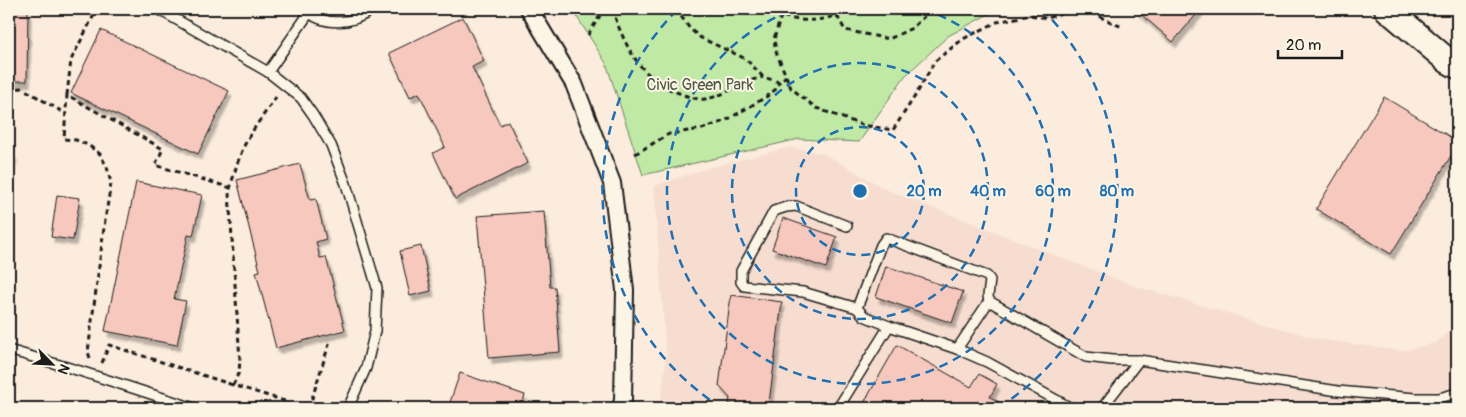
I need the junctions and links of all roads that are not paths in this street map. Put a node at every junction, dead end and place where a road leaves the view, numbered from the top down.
1 (158, 9) edge
2 (373, 9) edge
3 (529, 9) edge
4 (1387, 9) edge
5 (306, 11) edge
6 (1457, 66) edge
7 (268, 72) junction
8 (847, 226) dead end
9 (989, 301) junction
10 (857, 308) junction
11 (889, 326) junction
12 (957, 349) junction
13 (9, 350) edge
14 (1139, 360) junction
15 (1457, 393) edge
16 (194, 408) edge
17 (348, 408) edge
18 (621, 408) edge
19 (838, 408) edge
20 (1071, 408) edge
21 (1102, 408) edge

1 - 7 lane
2 - 5 lane
3 - 18 street
4 - 6 street
5 - 7 lane
7 - 17 lane
8 - 10 lane
9 - 10 lane
9 - 12 lane
9 - 14 lane
10 - 11 lane
11 - 12 lane
11 - 19 lane
12 - 20 lane
13 - 16 lane
14 - 15 lane
14 - 21 lane

